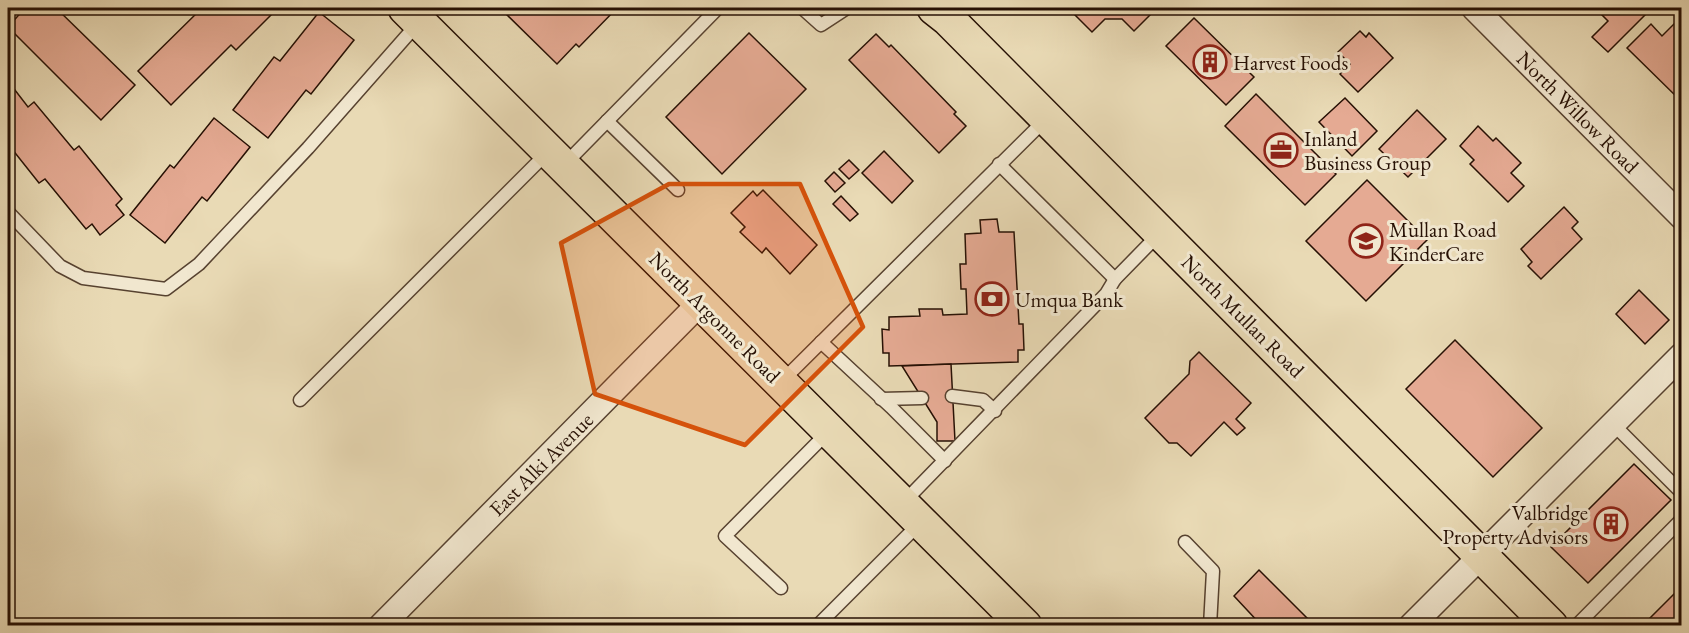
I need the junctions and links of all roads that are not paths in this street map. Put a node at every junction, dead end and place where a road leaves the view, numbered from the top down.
1 (718, 8) edge
2 (802, 8) edge
3 (847, 8) edge
4 (934, 8) edge
5 (1474, 8) edge
6 (412, 14) edge
7 (1047, 118) junction
8 (607, 121) junction
9 (556, 158) junction
10 (999, 164) junction
11 (678, 190) dead end
12 (8, 212) edge
13 (1682, 217) edge
14 (1160, 232) junction
15 (1115, 279) junction
16 (700, 303) junction
17 (821, 342) junction
18 (1678, 366) edge
19 (781, 382) junction
20 (952, 396) dead end
21 (922, 398) dead end
22 (881, 399) junction
23 (300, 400) dead end
24 (995, 411) junction
25 (1613, 424) junction
26 (829, 431) junction
27 (945, 461) junction
28 (1682, 493) edge
29 (911, 513) junction
30 (1682, 519) edge
31 (1185, 542) dead end
32 (1482, 555) junction
33 (781, 588) dead end
34 (1539, 618) edge
35 (381, 626) edge
36 (818, 626) edge
37 (1024, 626) edge
38 (1210, 626) edge
39 (1411, 626) edge
40 (1576, 626) edge

1 - 8 lane
2 - 3 lane
4 - 7 main road, North Mullan Road
5 - 13 street, North Willow Road
6 - 9 main road, North Argonne Road
6 - 12 lane
7 - 10 lane
7 - 14 main road, North Mullan Road
8 - 9 lane
8 - 11 lane
9 - 16 main road, North Argonne Road
9 - 23 lane
10 - 15 lane
10 - 17 lane
14 - 15 lane
14 - 32 main road, North Mullan Road
15 - 24 lane
16 - 19 main road, North Argonne Road
16 - 35 street, East Alki Avenue
17 - 19 lane
17 - 22 lane
18 - 25 street
19 - 26 main road, North Argonne Road
20 - 24 lane
21 - 22 lane
22 - 27 lane
24 - 27 lane
25 - 28 lane
25 - 32 street
26 - 29 main road, North Argonne Road
26 - 33 lane
27 - 29 lane
29 - 36 lane
29 - 37 main road, North Argonne Road
30 - 40 lane
31 - 38 lane
32 - 34 main road, North Mullan Road
32 - 39 street

